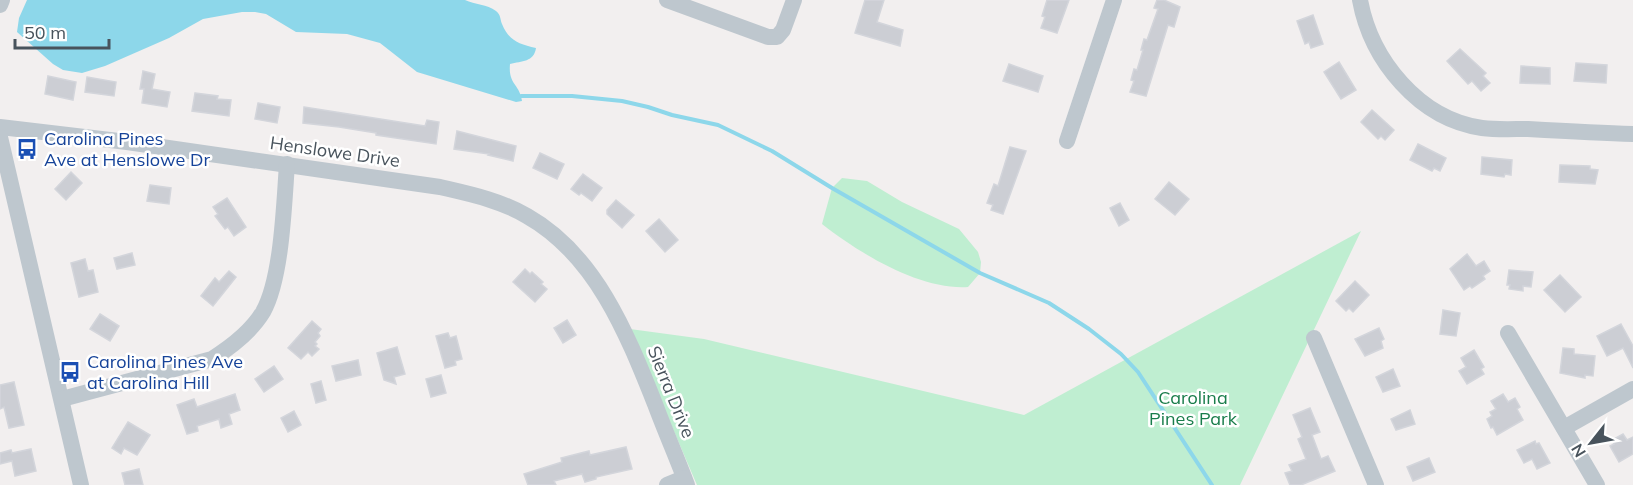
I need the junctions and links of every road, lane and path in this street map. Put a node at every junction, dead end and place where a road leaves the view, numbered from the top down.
1 (2, 0) edge
2 (667, 0) edge
3 (794, 0) edge
4 (1114, 0) edge
5 (1360, 0) edge
6 (0, 5) edge
7 (0, 128) edge
8 (1633, 134) edge
9 (0, 137) edge
10 (1067, 141) dead end
11 (287, 164) junction
12 (616, 315) joint
13 (1508, 333) dead end
14 (1314, 338) dead end
15 (1633, 389) edge
16 (62, 399) junction
17 (1564, 428) junction
18 (685, 481) edge
19 (81, 485) edge
20 (667, 485) edge
21 (1376, 485) edge
22 (1597, 485) edge

1 - 6 street
2 - 3 street
4 - 10 street
5 - 8 street
7 - 11 street, Henslowe Drive
9 - 16 street
11 - 12 street, Henslowe Drive
11 - 16 street
12 - 18 street, Sierra Drive
13 - 17 street
14 - 21 street
15 - 17 street
16 - 19 street
17 - 22 street
18 - 20 street

